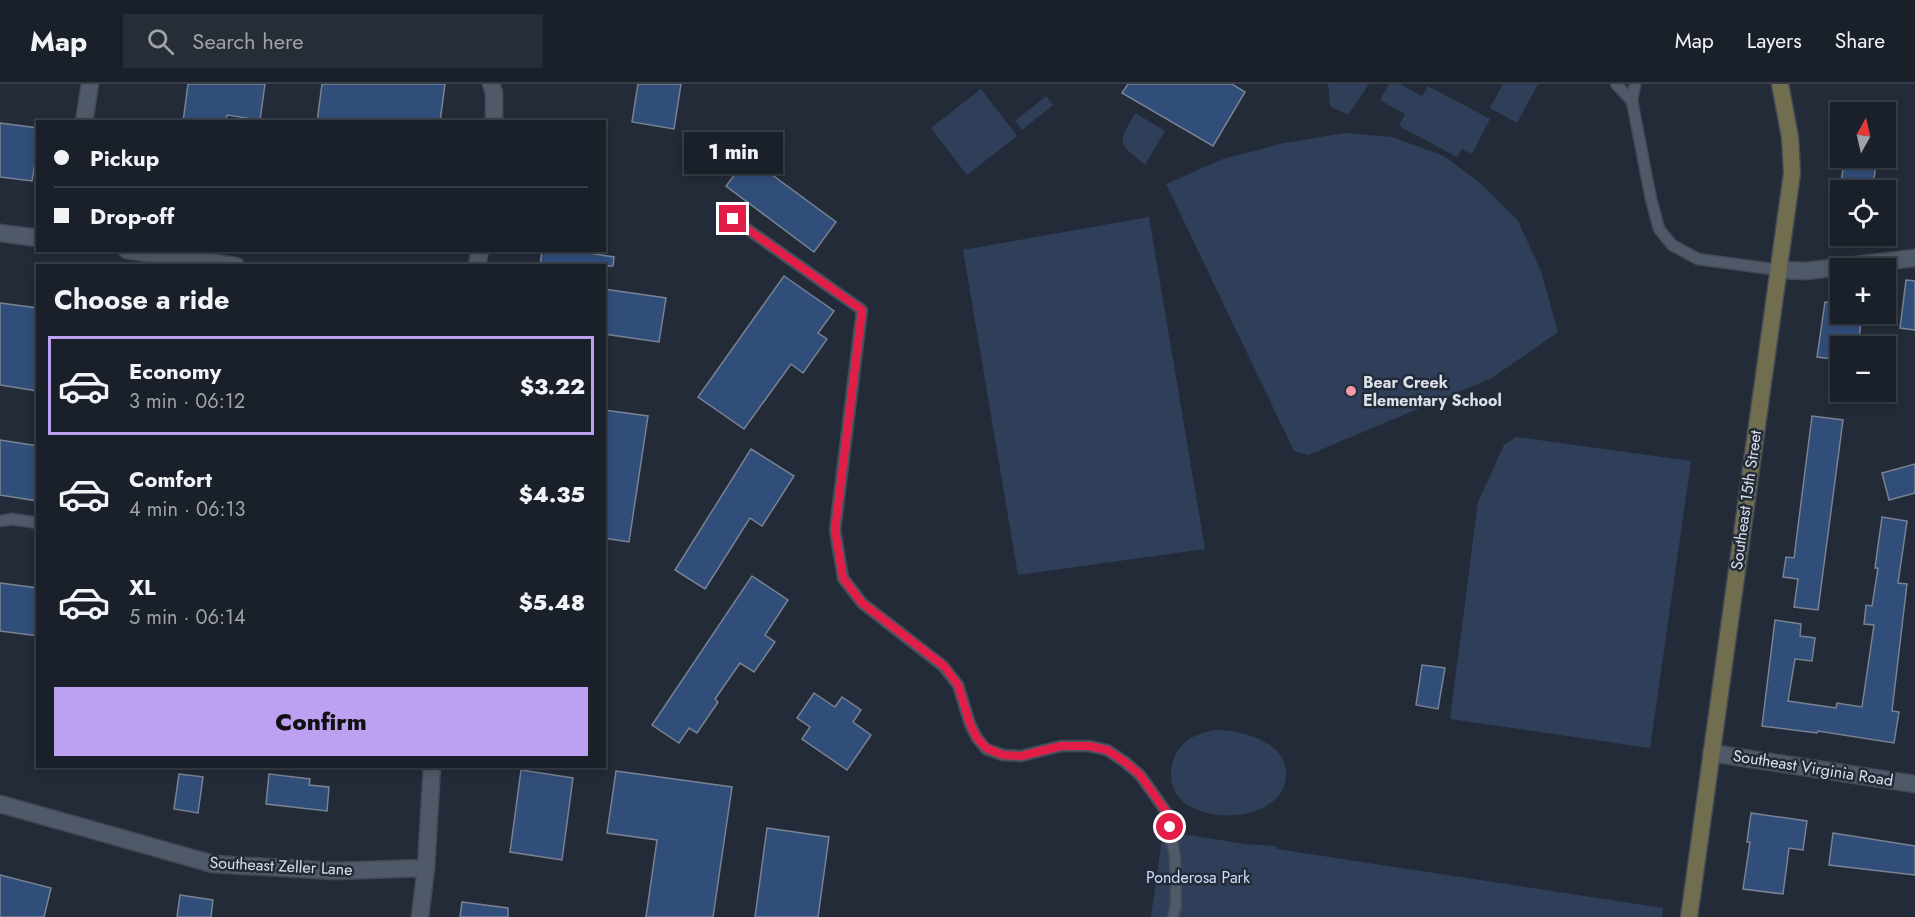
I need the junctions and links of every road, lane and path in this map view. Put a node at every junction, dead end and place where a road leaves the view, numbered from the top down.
1 (90, 84) edge
2 (490, 84) edge
3 (1616, 84) edge
4 (1635, 84) edge
5 (1780, 84) edge
6 (1632, 101) junction
7 (84, 120) edge
8 (494, 120) edge
9 (733, 219) dead end
10 (0, 232) edge
11 (36, 238) edge
12 (141, 252) edge
13 (1915, 258) edge
14 (222, 264) edge
15 (1779, 270) junction
16 (0, 521) edge
17 (36, 523) edge
18 (1711, 753) junction
19 (432, 768) edge
20 (1915, 784) edge
21 (0, 804) edge
22 (426, 868) junction
23 (420, 917) edge
24 (1173, 917) edge
25 (1689, 917) edge

1 - 7 street
2 - 8 street
3 - 6 lane
4 - 6 lane
5 - 15 main road, Southeast 15th Street
6 - 15 lane
9 - 24 lane
10 - 11 street
12 - 14 street
13 - 15 street
15 - 18 main road, Southeast 15th Street
16 - 17 lane
18 - 20 street, Southeast Virginia Road
18 - 25 main road, Southeast 15th Street
19 - 22 street
21 - 22 street, Southeast Zeller Lane
22 - 23 street

